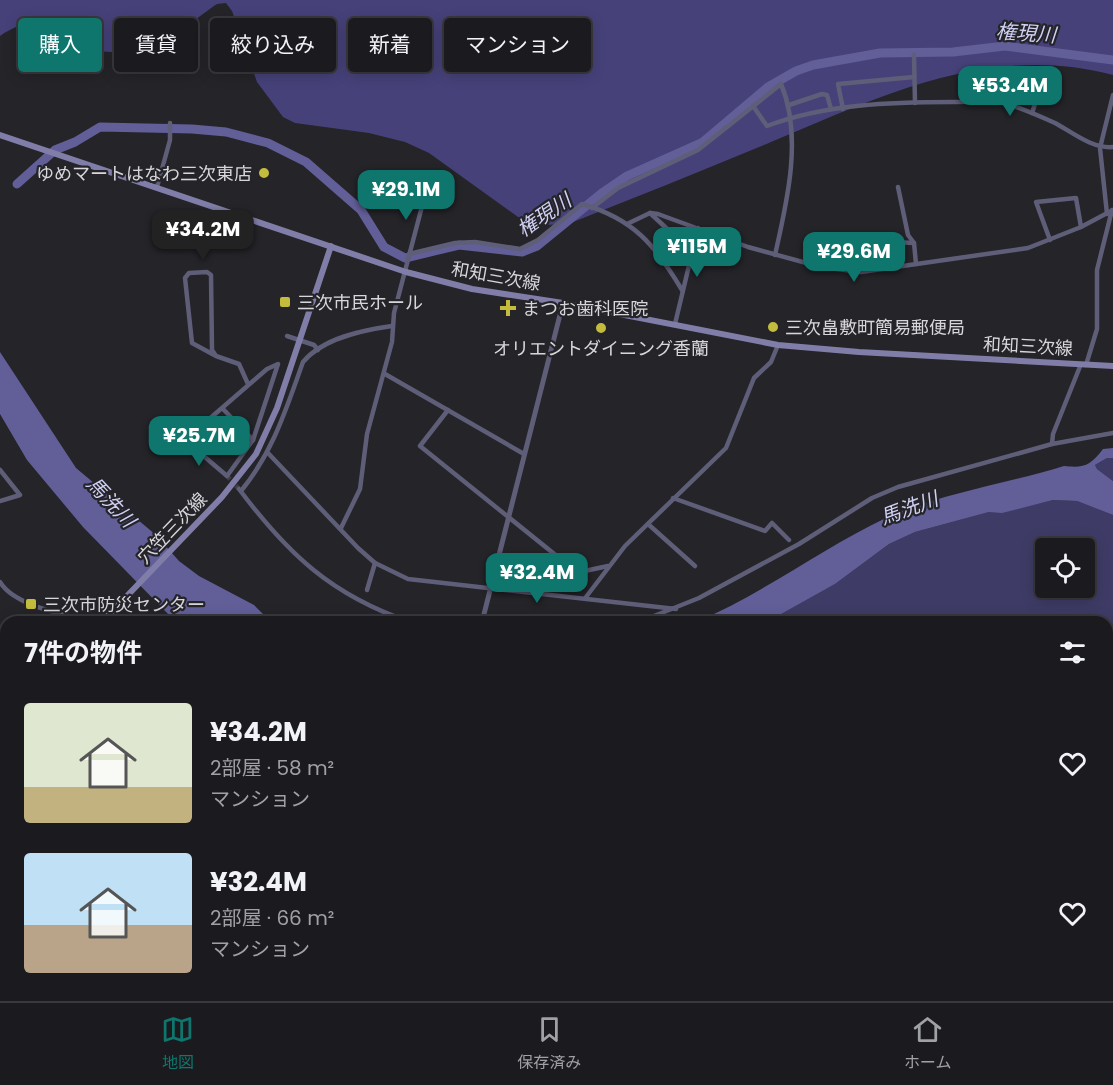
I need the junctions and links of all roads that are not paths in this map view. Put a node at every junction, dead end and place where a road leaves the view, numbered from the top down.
1 (914, 55) dead end
2 (1020, 72) junction
3 (914, 77) junction
4 (1113, 95) edge
5 (915, 103) junction
6 (995, 103) junction
7 (789, 105) junction
8 (1010, 105) junction
9 (753, 106) junction
10 (831, 109) junction
11 (843, 109) junction
12 (1032, 113) junction
13 (790, 117) junction
14 (1110, 118) edge
15 (170, 125) dead end
16 (0, 135) edge
17 (1101, 145) junction
18 (1113, 147) edge
19 (898, 187) dead end
20 (157, 188) junction
21 (425, 195) dead end
22 (591, 207) junction
23 (1111, 211) edge
24 (650, 213) junction
25 (629, 223) junction
26 (1082, 227) junction
27 (698, 228) junction
28 (1105, 237) junction
29 (1113, 239) edge
30 (1050, 240) junction
31 (914, 243) junction
32 (331, 246) junction
33 (692, 252) junction
34 (409, 255) junction
35 (775, 255) junction
36 (916, 264) junction
37 (891, 268) junction
38 (406, 272) junction
39 (682, 290) junction
40 (563, 303) junction
41 (675, 324) junction
42 (392, 326) junction
43 (287, 336) dead end
44 (299, 339) junction
45 (778, 345) junction
46 (318, 350) junction
47 (216, 356) junction
48 (1084, 364) junction
49 (1113, 366) edge
50 (384, 374) junction
51 (248, 384) junction
52 (223, 409) junction
53 (448, 410) junction
54 (1113, 433) edge
55 (253, 440) junction
56 (1053, 444) junction
57 (268, 453) junction
58 (524, 454) junction
59 (0, 470) edge
60 (673, 498) junction
61 (0, 501) edge
62 (508, 517) junction
63 (648, 524) junction
64 (341, 528) junction
65 (789, 540) dead end
66 (375, 563) junction
67 (608, 566) junction
68 (695, 566) dead end
69 (0, 582) edge
70 (490, 588) junction
71 (367, 590) dead end
72 (586, 597) junction
73 (676, 609) junction
74 (68, 616) edge
75 (108, 616) edge
76 (391, 616) edge
77 (483, 616) edge
78 (656, 616) edge

1 - 3 street
2 - 6 street
2 - 8 street
2 - 12 street
3 - 5 street
3 - 11 street
4 - 14 street
5 - 6 street
5 - 11 street
6 - 8 street
7 - 9 street
7 - 10 street
7 - 13 street
8 - 12 street
9 - 13 street
9 - 22 street
10 - 11 street
10 - 13 street
12 - 17 street
13 - 35 street
14 - 17 street
15 - 20 street
16 - 20 main road, 和知三次線
17 - 18 street
17 - 23 street
19 - 31 street
20 - 32 main road, 和知三次線
21 - 34 street
22 - 25 street
22 - 34 street
23 - 26 street
23 - 28 street
24 - 25 street
24 - 27 street
24 - 33 street
25 - 39 street
26 - 30 street
26 - 30 street
27 - 33 street
27 - 35 street
28 - 29 street
28 - 48 street
30 - 36 street
31 - 36 street
31 - 37 street
32 - 38 main road, 和知三次線
32 - 44 main road, 穴笠三次線
33 - 39 street
34 - 38 street
35 - 37 street
36 - 37 street
38 - 40 main road, 和知三次線
38 - 42 street
39 - 41 street
40 - 41 main road, 和知三次線
40 - 58 street
41 - 45 main road, 和知三次線
42 - 46 street
42 - 50 street
43 - 44 street
44 - 46 street
44 - 75 main road, 穴笠三次線
45 - 48 main road, 和知三次線
45 - 60 street
46 - 57 street
47 - 47 street
47 - 51 street
48 - 49 main road, 和知三次線
48 - 56 street
50 - 53 street
50 - 64 street
51 - 52 street
51 - 55 street
52 - 55 street
52 - 55 street
53 - 58 street
53 - 62 street
54 - 56 street
56 - 73 street
57 - 64 street
57 - 76 street
58 - 62 street
59 - 61 street
60 - 63 street
60 - 65 street
62 - 67 street
62 - 70 street
63 - 67 street
63 - 68 street
64 - 66 street
66 - 70 street
66 - 71 street
67 - 72 street
69 - 74 street
70 - 72 street
70 - 77 street
72 - 73 street
73 - 78 street

